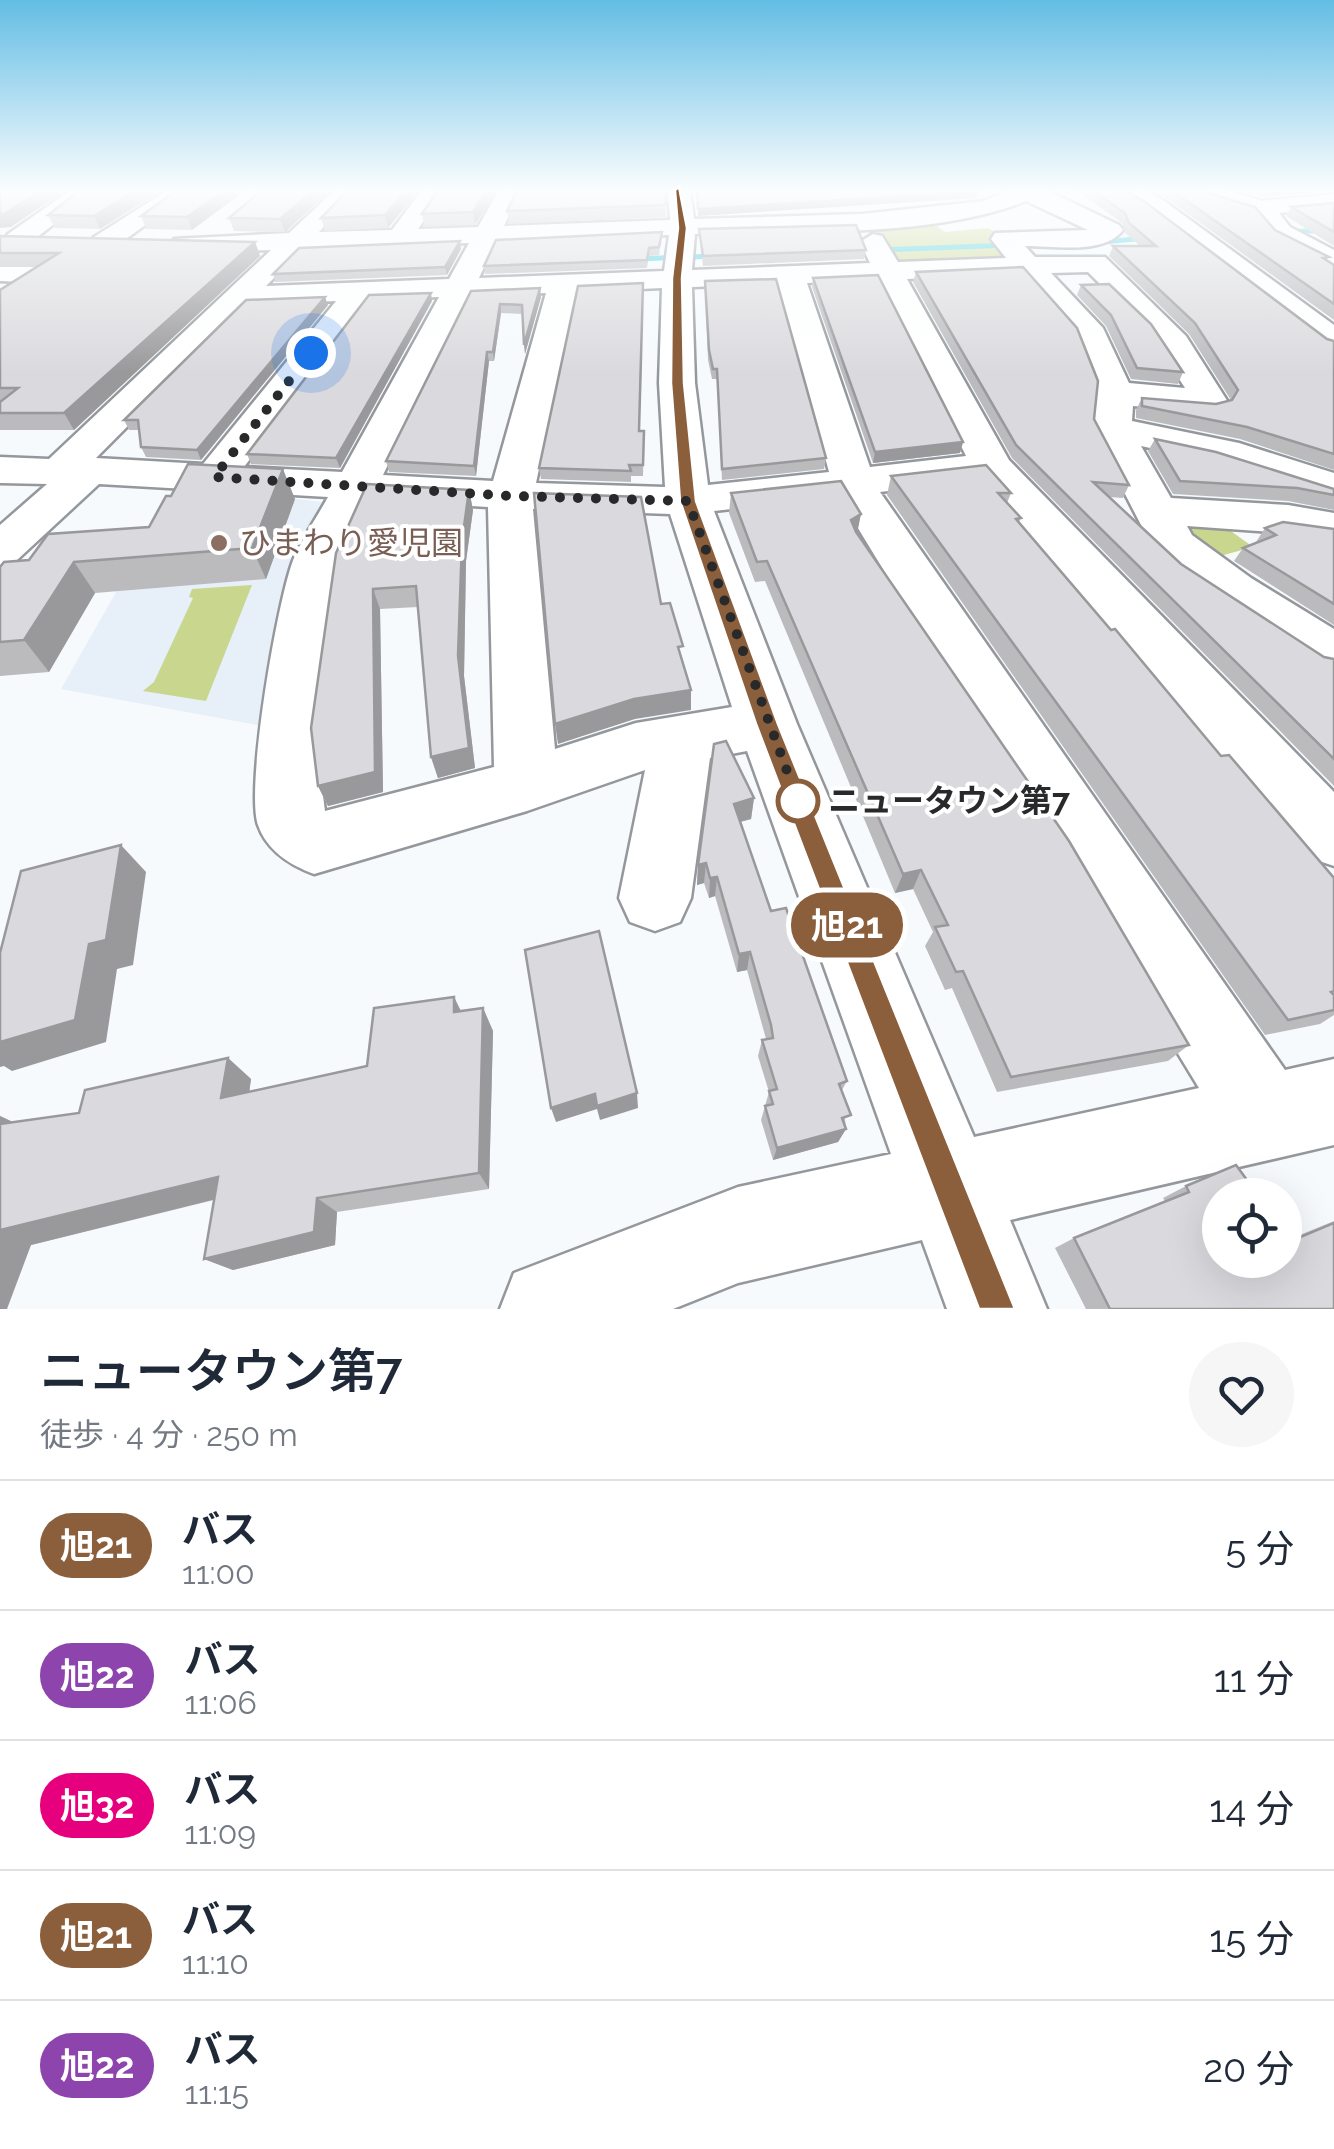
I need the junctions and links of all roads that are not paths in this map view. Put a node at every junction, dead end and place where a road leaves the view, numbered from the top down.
1 (283, 251) edge
2 (478, 251) edge
3 (646, 251) edge
4 (680, 251) edge
5 (783, 251) edge
6 (878, 251) edge
7 (964, 251) edge
8 (1016, 251) edge
9 (1216, 251) edge
10 (1029, 264) junction
11 (0, 272) edge
12 (139, 277) edge
13 (243, 282) junction
14 (562, 283) junction
15 (460, 287) junction
16 (360, 291) junction
17 (1334, 341) edge
18 (1114, 412) junction
19 (992, 466) junction
20 (76, 469) junction
21 (0, 470) edge
22 (214, 477) junction
23 (854, 485) junction
24 (356, 488) junction
25 (1334, 488) edge
26 (511, 496) junction
27 (688, 501) junction
28 (1150, 521) junction
29 (1334, 527) edge
30 (0, 550) edge
31 (1334, 654) edge
32 (767, 724) junction
33 (682, 739) junction
34 (527, 785) junction
35 (1334, 836) edge
36 (655, 898) dead end
37 (1301, 1110) edge
38 (952, 1189) junction
39 (550, 1309) edge
40 (997, 1309) edge

1 - 13 street
2 - 15 street
3 - 14 street
4 - 27 street
5 - 23 street
6 - 19 street
7 - 10 street
8 - 10 street
9 - 17 street
10 - 18 street
10 - 18 street
11 - 12 street
13 - 16 street
13 - 20 street
14 - 15 street
14 - 26 street
15 - 16 street
15 - 24 street
16 - 22 street
18 - 25 street
18 - 28 street
19 - 23 street
19 - 35 street
20 - 21 street
20 - 22 street
20 - 30 street
22 - 24 street
23 - 27 street
23 - 37 street
24 - 26 street
24 - 34 street
26 - 27 street
26 - 34 street
27 - 32 street
28 - 29 street
28 - 31 street
32 - 33 street
32 - 38 street
33 - 34 street
33 - 36 street
37 - 38 street
38 - 39 street
38 - 40 street

